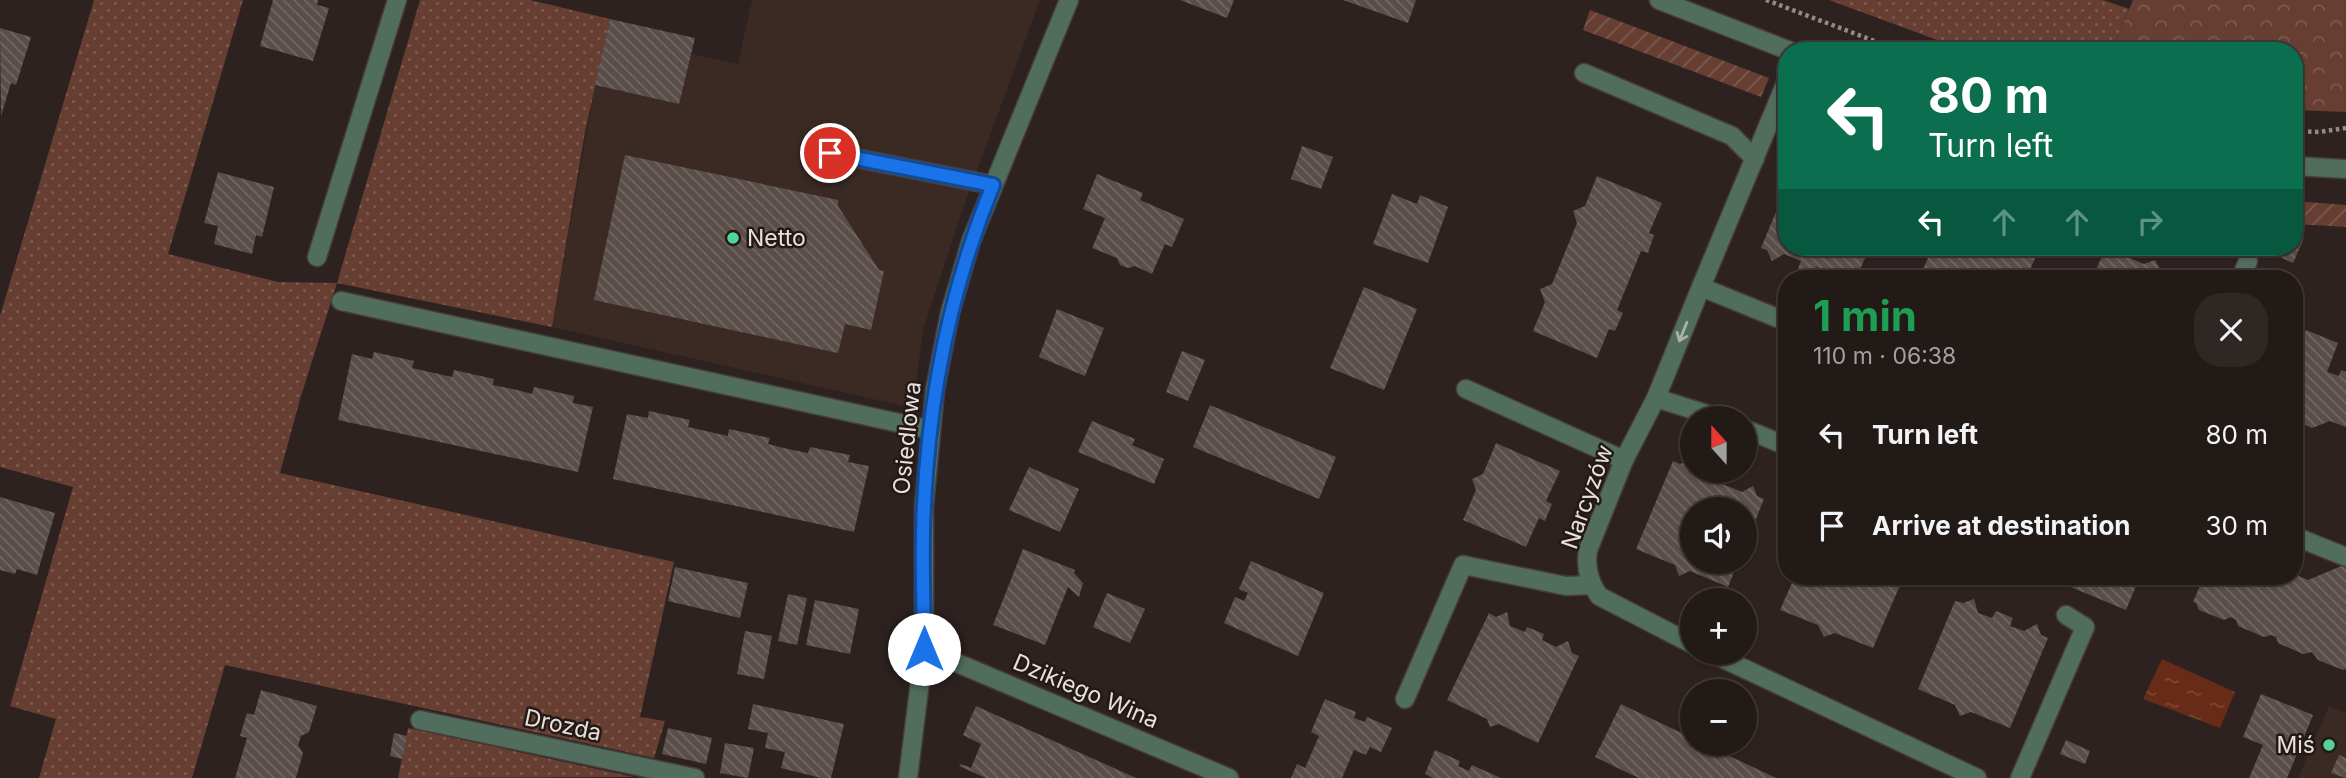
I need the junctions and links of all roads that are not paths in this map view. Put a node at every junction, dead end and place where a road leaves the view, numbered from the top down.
1 (397, 0) edge
2 (1069, 0) edge
3 (1659, 0) edge
4 (1778, 46) edge
5 (1584, 73) dead end
6 (1778, 102) edge
7 (830, 153) dead end
8 (1755, 159) junction
9 (2303, 167) edge
10 (2346, 169) edge
11 (993, 185) junction
12 (317, 257) dead end
13 (2248, 261) dead end
14 (2244, 270) edge
15 (1701, 287) junction
16 (341, 301) dead end
17 (1778, 318) edge
18 (1466, 389) dead end
19 (1656, 397) junction
20 (1683, 406) edge
21 (931, 430) junction
22 (1757, 434) edge
23 (1778, 442) edge
24 (1624, 460) junction
25 (2303, 540) edge
26 (2346, 557) edge
27 (1591, 585) junction
28 (2066, 615) dead end
29 (1680, 638) edge
30 (924, 649) junction
31 (1737, 665) edge
32 (1405, 699) dead end
33 (420, 720) dead end
34 (911, 777) edge
35 (695, 778) edge
36 (1229, 778) edge
37 (1977, 778) edge
38 (2020, 778) edge

1 - 12 street
2 - 11 street, Osiedlowa
3 - 4 street
5 - 8 street
6 - 8 street, Narcyzów
7 - 11 street
8 - 15 street, Narcyzów
9 - 10 street
11 - 21 street, Osiedlowa
13 - 14 street
15 - 17 street
15 -> 19 street, Narcyzów
16 - 21 street
18 - 24 street
19 - 20 street
19 - 24 street, Narcyzów
21 - 30 street, Osiedlowa
22 - 23 street
24 - 27 street, Narcyzów
25 - 26 street
27 - 29 street, Narcyzów
27 - 32 street
28 - 38 street
30 - 34 street, Osiedlowa
30 - 36 street, Dzikiego Wina
31 - 37 street
33 - 35 street, Drozda

